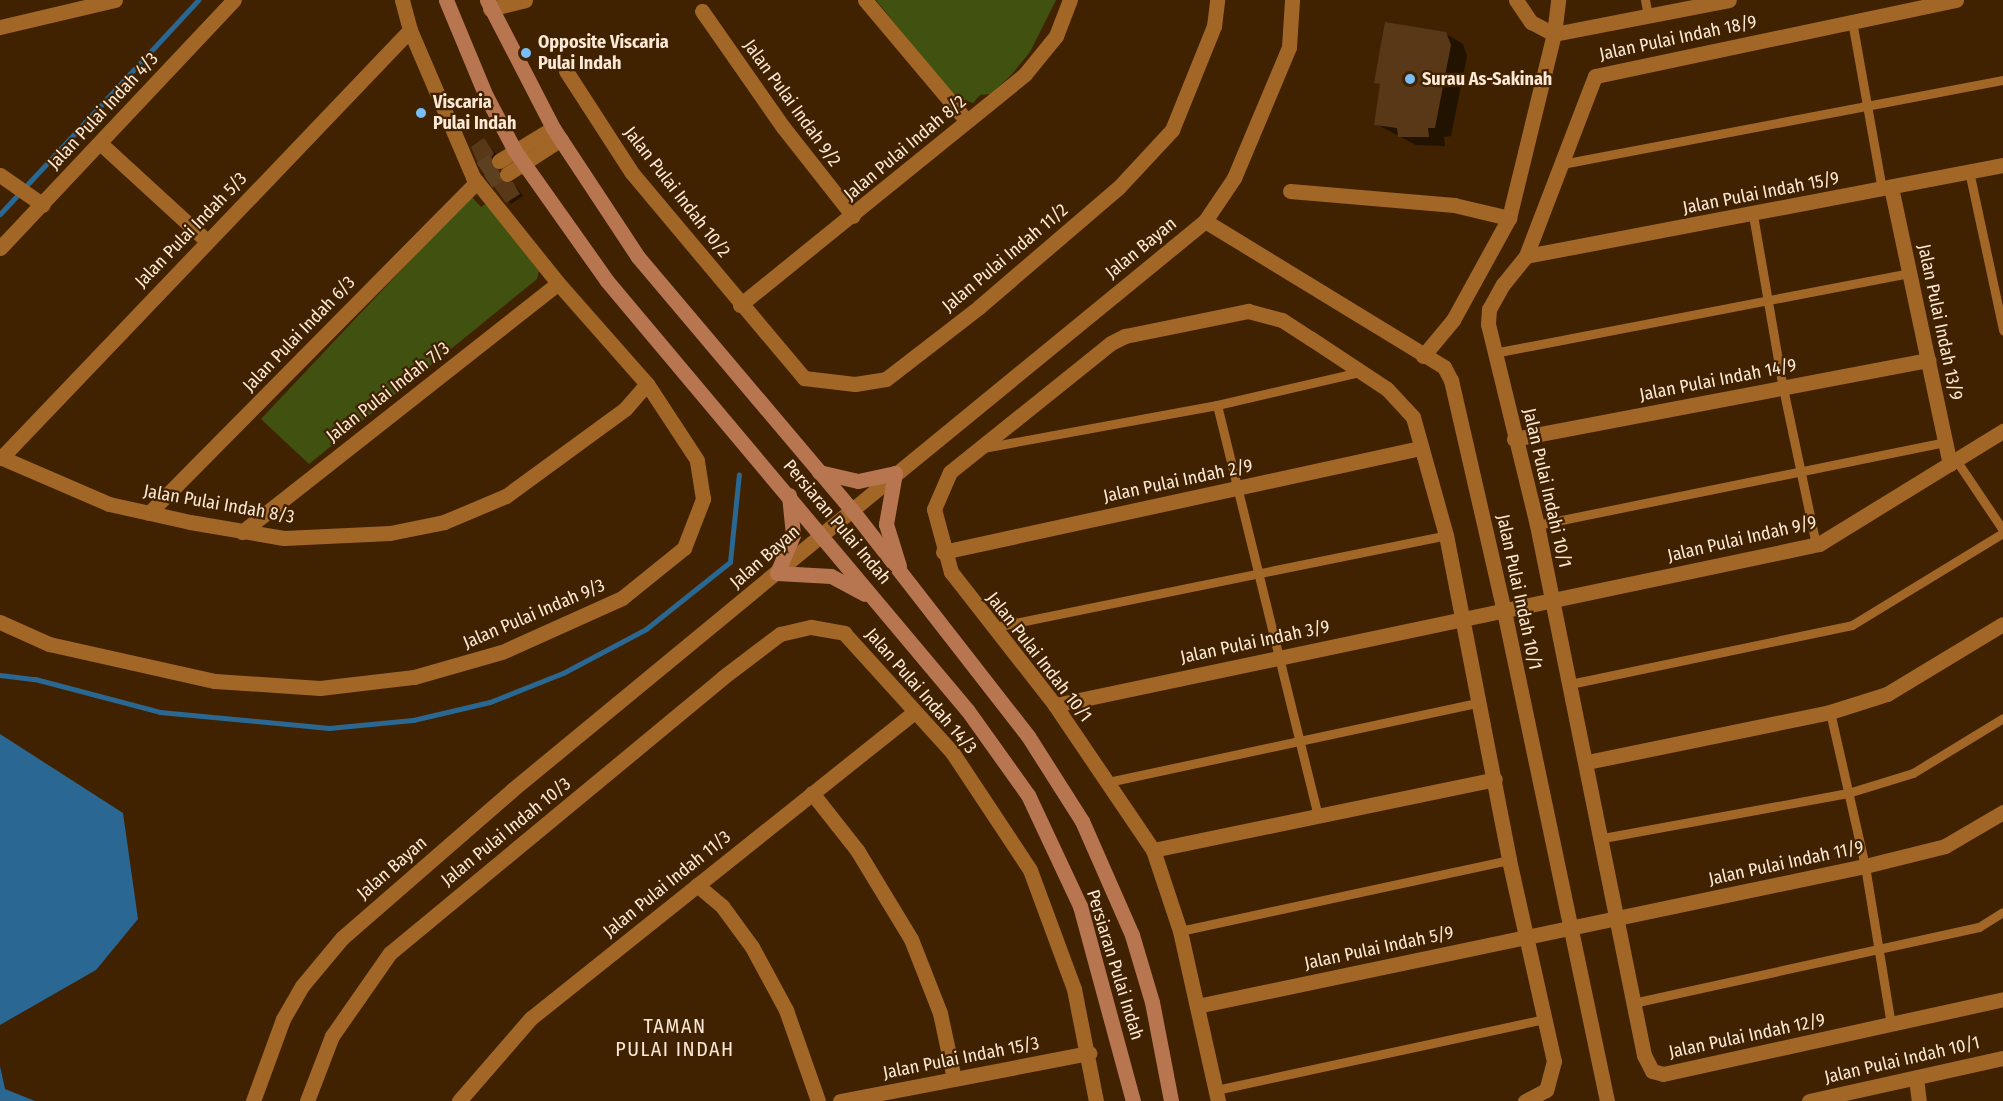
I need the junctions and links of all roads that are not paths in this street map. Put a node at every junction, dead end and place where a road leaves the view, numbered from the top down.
1 (115, 0) edge
2 (234, 0) edge
3 (402, 0) edge
4 (446, 0) edge
5 (525, 0) edge
6 (865, 0) edge
7 (1070, 0) edge
8 (1217, 0) edge
9 (1293, 0) edge
10 (1512, 0) edge
11 (1558, 0) edge
12 (1645, 0) edge
13 (1729, 0) edge
14 (1956, 0) edge
15 (488, 4) edge
16 (702, 11) dead end
17 (1648, 16) junction
18 (1852, 21) junction
19 (0, 27) edge
20 (410, 30) junction
21 (1554, 34) junction
22 (566, 71) dead end
23 (2003, 80) edge
24 (1589, 85) joint
25 (1870, 106) junction
26 (967, 122) junction
27 (557, 134) junction
28 (100, 143) junction
29 (509, 162) junction
30 (1562, 165) junction
31 (2003, 165) edge
32 (1969, 171) junction
33 (0, 175) edge
34 (482, 179) junction
35 (1887, 188) junction
36 (1290, 191) dead end
37 (41, 203) junction
38 (1753, 215) junction
39 (853, 216) junction
40 (1509, 218) junction
41 (1205, 221) junction
42 (207, 241) junction
43 (0, 248) edge
44 (1526, 256) junction
45 (1910, 273) junction
46 (558, 283) junction
47 (1767, 299) junction
48 (740, 305) junction
49 (2003, 330) edge
50 (1494, 353) junction
51 (1423, 356) junction
52 (1929, 360) junction
53 (1362, 372) junction
54 (646, 384) junction
55 (1783, 388) junction
56 (1217, 405) junction
57 (2003, 431) edge
58 (1515, 439) junction
59 (1945, 442) junction
60 (1421, 448) junction
61 (978, 449) junction
62 (1, 458) edge
63 (1953, 462) junction
64 (818, 471) junction
65 (1800, 471) junction
66 (895, 473) junction
67 (1238, 488) junction
68 (789, 495) junction
69 (852, 510) junction
70 (148, 513) junction
71 (1537, 525) junction
72 (242, 531) junction
73 (2003, 531) edge
74 (822, 534) junction
75 (1446, 535) junction
76 (1816, 544) junction
77 (943, 552) junction
78 (777, 573) junction
79 (1257, 576) junction
80 (907, 586) junction
81 (1553, 602) junction
82 (884, 609) junction
83 (1504, 611) junction
84 (1464, 618) junction
85 (0, 622) edge
86 (2003, 624) edge
87 (995, 627) junction
88 (780, 634) joint
89 (1278, 657) junction
90 (1570, 684) junction
91 (1481, 702) junction
92 (1055, 705) junction
93 (914, 712) junction
94 (1830, 712) junction
95 (2003, 718) edge
96 (1299, 741) junction
97 (1587, 762) junction
98 (1495, 779) junction
99 (1108, 782) junction
100 (812, 793) junction
101 (1848, 793) junction
102 (2003, 812) edge
103 (1318, 816) junction
104 (1603, 838) junction
105 (1153, 850) junction
106 (1509, 860) junction
107 (1865, 866) junction
108 (697, 885) junction
109 (2003, 912) edge
110 (1617, 919) junction
111 (1569, 929) junction
112 (1180, 931) junction
113 (1526, 938) junction
114 (1881, 950) junction
115 (2003, 999) edge
116 (1633, 1003) junction
117 (1197, 1006) junction
118 (1545, 1018) junction
119 (1891, 1024) junction
120 (1089, 1053) junction
121 (2003, 1058) edge
122 (1916, 1078) junction
123 (954, 1079) junction
124 (1217, 1095) edge
125 (253, 1101) edge
126 (307, 1101) edge
127 (459, 1101) edge
128 (818, 1101) edge
129 (840, 1101) edge
130 (1096, 1101) edge
131 (1133, 1101) edge
132 (1171, 1101) edge
133 (1524, 1101) edge
134 (1607, 1101) edge
135 (1809, 1101) edge
136 (1919, 1101) edge

1 - 19 street
2 - 28 street, Jalan Pulai Indah 4/3
3 - 20 street, Jalan Pulai Indah 9/3
4 - 29 main road, Persiaran Pulai Indah
5 - 15 street
6 - 26 street
7 - 26 street, Jalan Pulai Indah 8/2
8 - 48 street, Jalan Pulai Indah 11/2
9 - 41 street, Jalan Bayan
10 - 21 street
11 - 21 street
12 - 17 lane
13 - 17 street
14 - 18 street, Jalan Pulai Indah 18/9
15 - 27 main road, Persiaran Pulai Indah
16 - 39 street, Jalan Pulai Indah 9/2
17 - 21 street
18 - 24 street, Jalan Pulai Indah 18/9
18 - 25 lane
20 - 34 street, Jalan Pulai Indah 9/3
20 - 42 street, Jalan Pulai Indah 5/3
21 - 40 street
22 - 48 street, Jalan Pulai Indah 10/2
23 - 25 lane
24 - 30 street, Jalan Pulai Indahi 10/1
25 - 30 lane
25 - 35 lane
26 - 39 street, Jalan Pulai Indah 8/2
27 - 29 street
27 - 64 main road, Persiaran Pulai Indah
28 - 37 street, Jalan Pulai Indah 4/3
28 - 42 street
29 - 68 main road, Persiaran Pulai Indah
30 - 44 street, Jalan Pulai Indahi 10/1
31 - 32 street, Jalan Pulai Indah 15/9
32 - 35 street, Jalan Pulai Indah 15/9
32 - 49 lane
33 - 37 street
34 - 46 street, Jalan Pulai Indah 9/3
34 - 70 street, Jalan Pulai Indah 6/3
35 - 38 street, Jalan Pulai Indah 15/9
35 - 45 street, Jalan Pulai Indah 13/9
36 - 40 street
37 - 43 street, Jalan Pulai Indah 4/3
38 - 44 street, Jalan Pulai Indah 15/9
38 - 47 lane
39 - 48 street, Jalan Pulai Indah 8/2
40 - 51 street
41 - 51 street, Jalan Pulai Indah 10/1
41 - 66 street, Jalan Bayan
42 - 62 street, Jalan Pulai Indah 5/3
44 - 50 street, Jalan Pulai Indahi 10/1
45 - 47 lane
45 - 52 street, Jalan Pulai Indah 13/9
46 - 54 street, Jalan Pulai Indah 9/3
46 - 72 street, Jalan Pulai Indah 7/3
47 - 50 lane
47 - 55 lane
50 - 58 street, Jalan Pulai Indahi 10/1
51 - 83 street, Jalan Pulai Indah 10/1
52 - 55 street, Jalan Pulai Indah 14/9
52 - 59 street, Jalan Pulai Indah 13/9
53 - 56 lane
53 - 60 street
53 - 61 street
54 - 72 street, Jalan Pulai Indah 8/3
54 - 85 street, Jalan Pulai Indah 9/3
55 - 58 street, Jalan Pulai Indah 14/9
55 - 65 lane
56 - 61 lane
56 - 67 lane
57 - 63 street, Jalan Pulai Indah 9/9
58 - 71 street, Jalan Pulai Indahi 10/1
59 - 63 street, Jalan Pulai Indah 13/9
59 - 65 lane
60 - 67 street, Jalan Pulai Indah 2/9
60 - 75 street
61 - 77 street, Jalan Pulai Indah 10/1
62 - 70 street, Jalan Pulai Indah 8/3
63 - 73 lane
63 - 76 street, Jalan Pulai Indah 9/9
64 - 66 main road
64 - 69 main road, Persiaran Pulai Indah
65 - 71 lane
65 - 76 lane
66 - 69 street, Jalan Bayan
66 - 80 main road
67 - 77 street, Jalan Pulai Indah 2/9
67 - 79 lane
68 - 74 main road, Persiaran Pulai Indah
68 - 78 main road
69 - 74 street, Jalan Bayan
69 - 80 main road, Persiaran Pulai Indah
70 - 72 street, Jalan Pulai Indah 8/3
71 - 81 street, Jalan Pulai Indahi 10/1
73 - 90 lane
74 - 78 street, Jalan Bayan
74 - 82 main road, Persiaran Pulai Indah
75 - 79 lane
75 - 84 street
76 - 81 street, Jalan Pulai Indah 9/9
77 - 87 street, Jalan Pulai Indah 10/1
78 - 82 main road
78 - 125 street, Jalan Bayan
79 - 87 lane
79 - 89 lane
80 - 132 main road, Persiaran Pulai Indah
81 - 83 street, Jalan Pulai Indah 9/9
81 - 90 street, Jalan Pulai Indahi 10/1
82 - 131 main road, Persiaran Pulai Indah
83 - 84 street, Jalan Pulai Indah 9/9
83 - 111 street, Jalan Pulai Indah 10/1
84 - 89 street, Jalan Pulai Indah 3/9
84 - 91 street
86 - 94 street
87 - 92 street, Jalan Pulai Indah 10/1
88 - 93 street, Jalan Pulai Indah 14/3
88 - 126 street, Jalan Pulai Indah 10/3
89 - 92 street, Jalan Pulai Indah 3/9
89 - 96 lane
90 - 97 street, Jalan Pulai Indahi 10/1
91 - 96 lane
91 - 98 street
92 - 99 street, Jalan Pulai Indah 10/1
93 - 100 street, Jalan Pulai Indah 11/3
93 - 120 street, Jalan Pulai Indah 14/3
94 - 97 street
94 - 101 lane
95 - 101 lane
96 - 99 lane
96 - 103 lane
97 - 104 street, Jalan Pulai Indahi 10/1
98 - 103 street
98 - 106 street
99 - 105 street, Jalan Pulai Indah 10/1
100 - 108 street, Jalan Pulai Indah 11/3
100 - 123 street
101 - 104 lane
101 - 107 lane
102 - 107 street, Jalan Pulai Indah 11/9
103 - 105 street
104 - 110 street, Jalan Pulai Indahi 10/1
105 - 112 street, Jalan Pulai Indah 10/1
106 - 112 lane
106 - 113 street
107 - 110 street, Jalan Pulai Indah 11/9
107 - 114 lane
108 - 127 street, Jalan Pulai Indah 11/3
108 - 128 street
109 - 114 lane
110 - 111 street, Jalan Pulai Indah 11/9
110 - 116 street, Jalan Pulai Indah 12/9
111 - 113 street, Jalan Pulai Indah 5/9
111 - 134 street, Jalan Pulai Indah 10/1
112 - 117 street, Jalan Pulai Indah 10/1
113 - 117 street, Jalan Pulai Indah 5/9
113 - 118 street
114 - 116 lane
114 - 119 lane
115 - 119 street, Jalan Pulai Indah 12/9
116 - 119 street, Jalan Pulai Indah 12/9
117 - 124 street, Jalan Pulai Indah 10/1
118 - 124 lane
118 - 133 street
120 - 123 street, Jalan Pulai Indah 15/3
120 - 130 street, Jalan Pulai Indah 14/3
121 - 122 street, Jalan Pulai Indah 10/1
122 - 135 street, Jalan Pulai Indah 10/1
122 - 136 street
123 - 129 street, Jalan Pulai Indah 15/3

